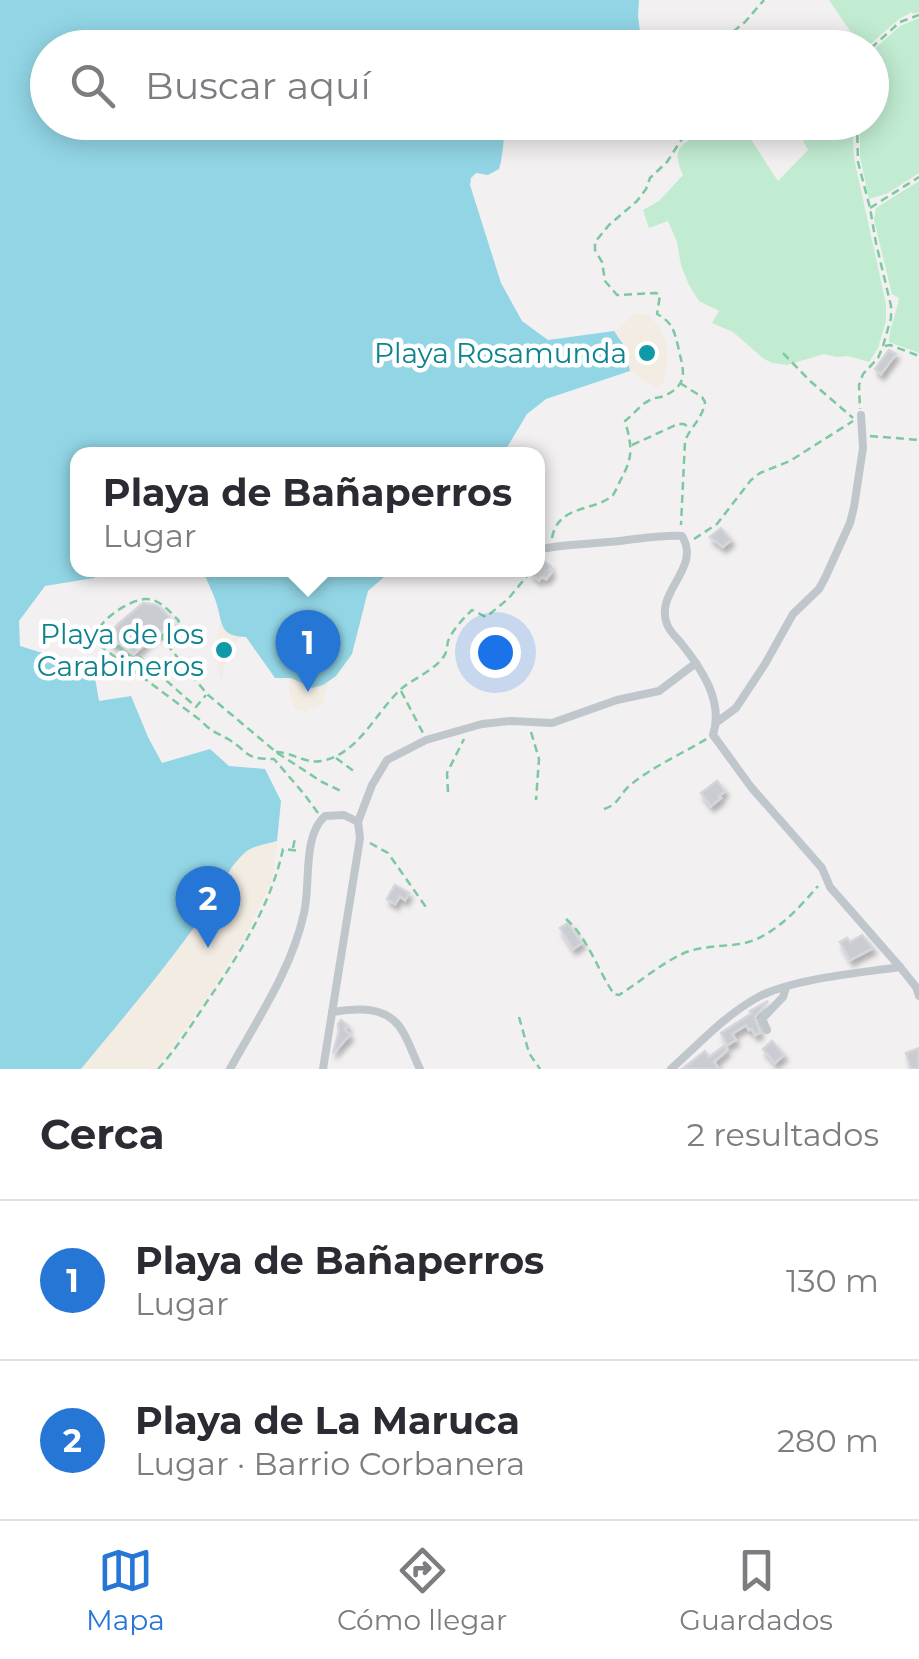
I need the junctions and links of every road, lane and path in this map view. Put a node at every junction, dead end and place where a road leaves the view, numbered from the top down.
1 (764, 0) edge
2 (919, 15) edge
3 (735, 30) edge
4 (889, 32) edge
5 (681, 140) edge
6 (857, 140) edge
7 (919, 177) edge
8 (870, 208) junction
9 (883, 346) junction
10 (783, 353) dead end
11 (919, 356) edge
12 (680, 383) junction
13 (859, 420) junction
14 (690, 429) junction
15 (863, 436) junction
16 (919, 440) edge
17 (631, 445) junction
18 (684, 540) junction
19 (547, 548) junction
20 (545, 551) edge
21 (526, 577) edge
22 (117, 646) dead end
23 (696, 664) junction
24 (400, 690) junction
25 (207, 694) junction
26 (718, 722) junction
27 (466, 728) junction
28 (714, 735) junction
29 (426, 740) junction
30 (534, 741) dead end
31 (276, 752) junction
32 (334, 756) junction
33 (274, 759) junction
34 (355, 772) dead end
35 (344, 792) dead end
36 (448, 792) dead end
37 (536, 800) dead end
38 (604, 809) dead end
39 (320, 820) junction
40 (358, 822) junction
41 (295, 838) dead end
42 (360, 838) junction
43 (311, 845) junction
44 (293, 850) junction
45 (826, 878) junction
46 (428, 910) dead end
47 (566, 919) dead end
48 (900, 967) junction
49 (786, 988) junction
50 (918, 990) edge
51 (332, 1012) junction
52 (519, 1016) dead end
53 (767, 1030) dead end
54 (684, 1057) junction
55 (158, 1069) edge
56 (230, 1069) edge
57 (322, 1069) edge
58 (420, 1069) edge
59 (540, 1069) edge
60 (671, 1069) edge
61 (692, 1069) edge

1 - 3 path
2 - 4 path
5 - 12 path
6 - 8 path
7 - 8 path
8 - 9 path
9 - 11 path
9 - 13 path
10 - 13 path
12 - 14 path
12 - 17 path
13 - 15 street
13 - 18 path
14 - 17 path
14 - 18 path
15 - 16 path
15 - 26 street
17 - 19 path
18 - 19 street
18 - 23 street
19 - 20 path
21 - 24 path
22 - 25 path
23 - 26 street
23 - 27 street
24 - 29 path
24 - 32 path
25 - 31 path
25 - 33 path
26 - 28 street
27 - 29 street
27 - 36 path
28 - 38 path
28 - 45 street
29 - 40 street
30 - 37 path
31 - 32 path
31 - 33 path
31 - 35 path
32 - 34 path
33 - 39 path
39 - 40 street
39 - 43 street
40 - 42 street
41 - 44 path
42 - 46 path
42 - 51 street
43 - 44 path
43 - 56 street
44 - 55 path
45 - 47 path
45 - 48 street
48 - 49 street
48 - 50 street
49 - 53 street
49 - 54 street
51 - 57 street
51 - 58 street
52 - 59 path
54 - 60 street
54 - 61 street

